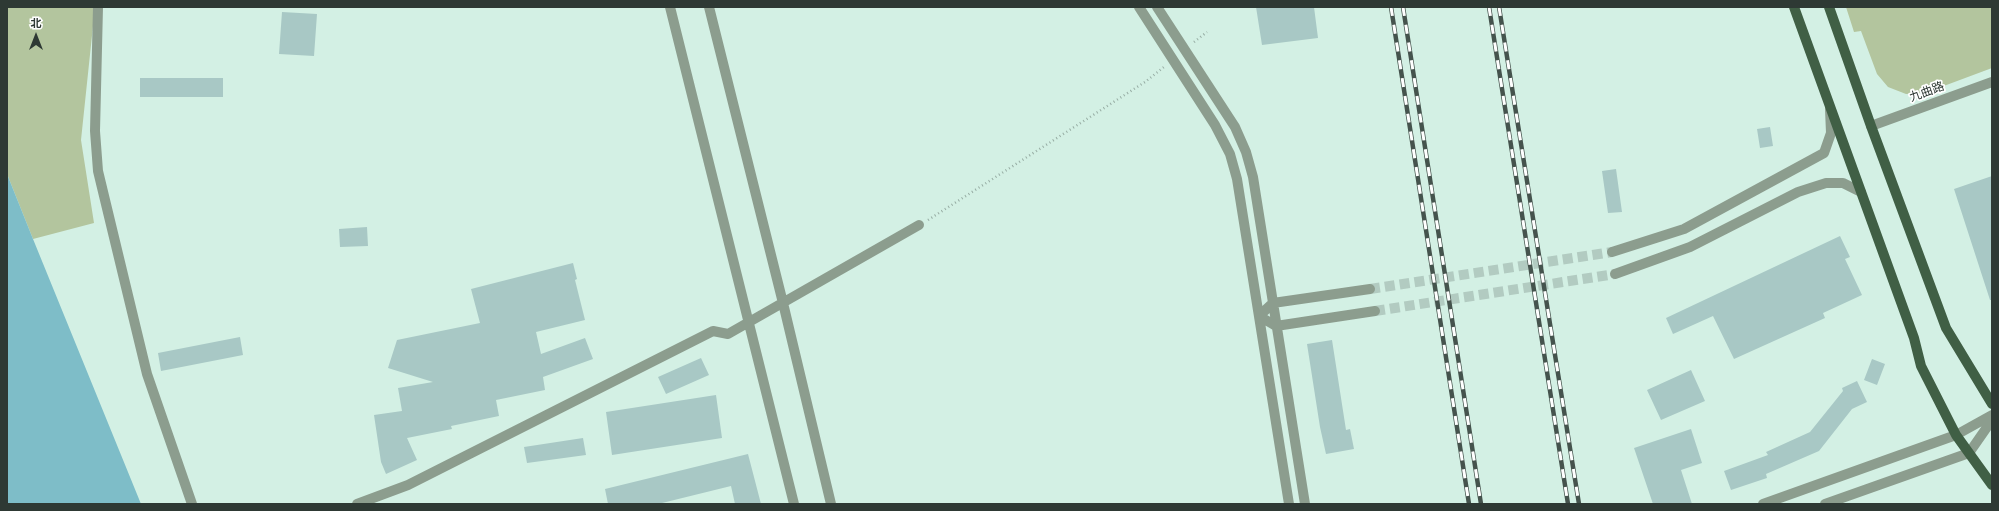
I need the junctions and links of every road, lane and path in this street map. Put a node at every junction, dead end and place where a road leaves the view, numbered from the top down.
1 (98, 7) edge
2 (670, 7) edge
3 (708, 7) edge
4 (1139, 7) edge
5 (1157, 7) edge
6 (1794, 7) edge
7 (1829, 7) edge
8 (1207, 32) dead end
9 (1185, 50) junction
10 (1173, 60) junction
11 (1992, 82) edge
12 (1830, 107) junction
13 (1871, 126) junction
14 (1861, 192) junction
15 (919, 225) joint
16 (1612, 252) tunnel mouth
17 (1615, 274) tunnel mouth
18 (1370, 289) tunnel mouth
19 (783, 303) junction
20 (1273, 303) junction
21 (1375, 311) tunnel mouth
22 (1259, 316) junction
23 (748, 322) junction
24 (1276, 326) junction
25 (1992, 404) edge
26 (1992, 415) edge
27 (1992, 420) edge
28 (1956, 435) junction
29 (1969, 453) junction
30 (1992, 485) edge
31 (192, 504) edge
32 (357, 504) edge
33 (794, 504) edge
34 (831, 504) edge
35 (1289, 504) edge
36 (1305, 504) edge
37 (1763, 504) edge
38 (1825, 504) edge

1 - 31 street
2 - 23 street
3 - 19 street
4 - 10 street
5 - 9 street
6 - 12 main road
7 - 13 main road
8 - 9 path
9 - 20 street
10 - 15 path
10 - 22 street
11 - 13 street, 九曲路
12 - 14 main road
12 - 16 street
13 - 25 main road
14 - 17 street
14 - 28 main road
15 - 19 street
18 - 20 street
19 - 23 street
19 - 34 street
20 - 22 street
20 - 24 street
21 - 24 street
22 - 24 street
22 - 35 street
23 - 32 street
23 - 33 street
24 - 36 street
26 - 28 street
27 - 29 street
28 - 29 main road
28 - 37 street
29 - 30 main road
29 - 38 street

